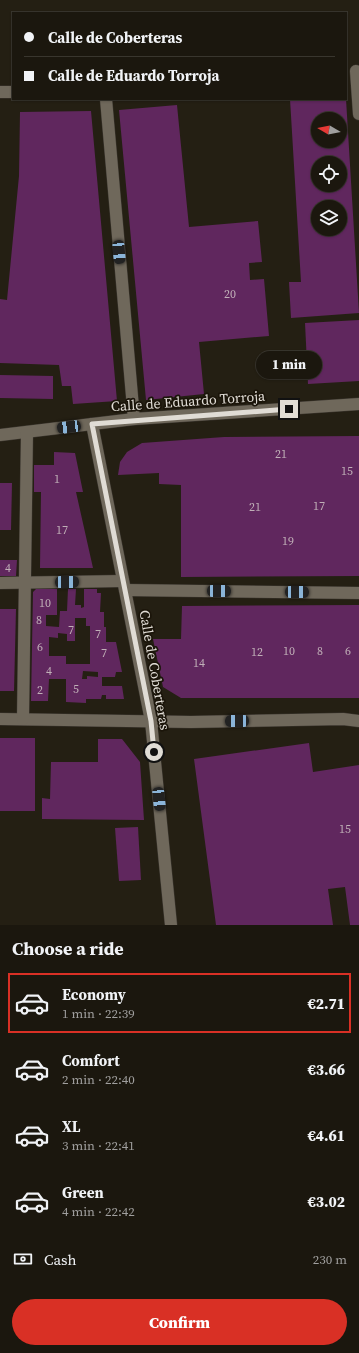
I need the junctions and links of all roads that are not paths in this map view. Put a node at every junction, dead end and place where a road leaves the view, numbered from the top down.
1 (354, 71) edge
2 (0, 92) edge
3 (12, 92) edge
4 (106, 100) edge
5 (359, 114) edge
6 (359, 404) edge
7 (134, 419) junction
8 (92, 424) junction
9 (27, 432) junction
10 (0, 435) edge
11 (25, 582) junction
12 (0, 583) edge
13 (124, 586) junction
14 (359, 593) edge
15 (0, 719) edge
16 (23, 719) junction
17 (151, 721) junction
18 (359, 721) edge
19 (172, 925) edge

1 - 5 street
2 - 3 street
4 - 7 street
6 - 7 street, Calle de Eduardo Torroja
7 - 8 street, Calle de Eduardo Torroja
8 - 9 street, Calle de Eduardo Torroja
8 - 13 street, Calle de Coberteras
9 - 10 street, Calle de Eduardo Torroja
9 - 11 street
11 - 12 street
11 - 13 street
11 - 16 street
13 - 14 street
13 - 17 street, Calle de Coberteras
15 - 16 street
16 - 17 street
17 - 18 street
17 - 19 street, Calle de Coberteras

